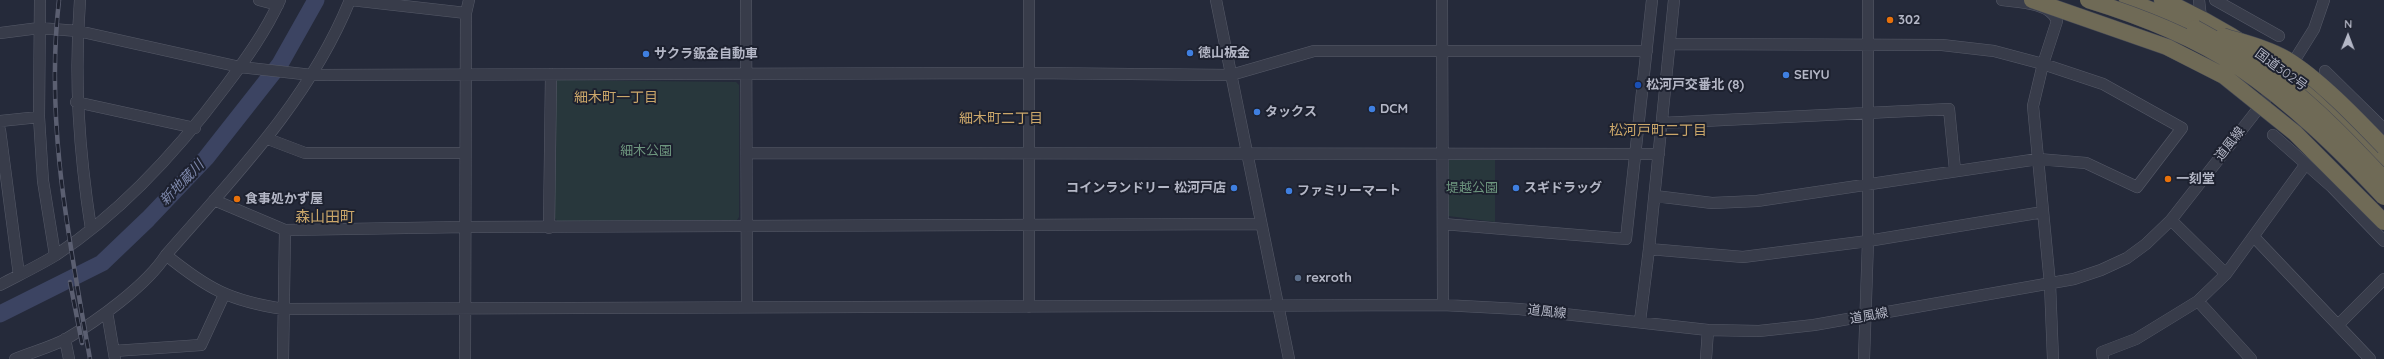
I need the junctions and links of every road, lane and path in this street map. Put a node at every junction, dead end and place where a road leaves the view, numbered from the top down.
1 (40, 0) edge
2 (80, 0) edge
3 (259, 0) edge
4 (351, 0) edge
5 (469, 0) edge
6 (746, 0) edge
7 (1029, 0) edge
8 (1216, 0) edge
9 (1442, 0) edge
10 (1652, 0) edge
11 (1674, 0) edge
12 (1868, 0) edge
13 (2002, 0) edge
14 (2032, 0) edge
15 (2088, 0) edge
16 (2127, 0) edge
17 (2162, 0) edge
18 (2199, 0) edge
19 (2214, 0) edge
20 (2324, 0) edge
21 (279, 2) edge
22 (466, 13) junction
23 (2198, 23) junction
24 (39, 28) junction
25 (78, 31) junction
26 (0, 33) edge
27 (2279, 36) dead end
28 (1868, 43) junction
29 (1670, 44) junction
30 (1647, 51) junction
31 (1442, 52) junction
32 (2043, 64) junction
33 (245, 67) junction
34 (2325, 71) dead end
35 (2286, 72) junction
36 (1029, 73) junction
37 (551, 74) junction
38 (746, 74) junction
39 (312, 75) junction
40 (1231, 75) junction
41 (466, 76) junction
42 (76, 102) junction
43 (2358, 104) junction
44 (1868, 113) junction
45 (2335, 114) junction
46 (39, 117) junction
47 (0, 121) edge
48 (1662, 123) junction
49 (195, 128) junction
50 (2384, 129) edge
51 (0, 130) edge
52 (2353, 131) junction
53 (2273, 135) dead end
54 (268, 139) junction
55 (2384, 147) edge
56 (1029, 152) junction
57 (1246, 152) junction
58 (1443, 152) junction
59 (747, 153) junction
60 (1636, 153) junction
61 (465, 154) junction
62 (1659, 154) junction
63 (2038, 159) junction
64 (2384, 163) edge
65 (2303, 168) dead end
66 (1955, 170) junction
67 (2384, 179) edge
68 (1868, 184) junction
69 (2332, 187) junction
70 (1655, 196) junction
71 (2384, 197) edge
72 (214, 200) junction
73 (2043, 212) junction
74 (2171, 220) junction
75 (2384, 222) edge
76 (1029, 224) junction
77 (1260, 224) junction
78 (1443, 224) junction
79 (747, 226) junction
80 (466, 227) junction
81 (549, 228) junction
82 (91, 229) junction
83 (285, 230) junction
84 (2254, 237) junction
85 (1868, 241) junction
86 (2384, 242) edge
87 (1649, 249) junction
88 (55, 255) junction
89 (166, 255) junction
90 (2226, 274) junction
91 (19, 275) junction
92 (2384, 279) edge
93 (2050, 284) junction
94 (0, 285) edge
95 (224, 295) junction
96 (2198, 301) junction
97 (1443, 305) junction
98 (747, 306) junction
99 (1278, 306) junction
100 (1029, 307) junction
101 (284, 309) junction
102 (467, 309) junction
103 (107, 312) junction
104 (1866, 316) junction
105 (1640, 321) junction
106 (2338, 325) junction
107 (1708, 330) junction
108 (65, 339) junction
109 (115, 355) edge
110 (15, 359) edge
111 (69, 359) edge
112 (283, 359) edge
113 (465, 359) edge
114 (1289, 359) edge
115 (1706, 359) edge
116 (1864, 359) edge
117 (2052, 359) edge
118 (2103, 359) edge
119 (2251, 359) edge
120 (2370, 359) edge

1 - 24 street
2 - 25 street
3 - 21 street
4 - 22 street
4 - 39 street
5 - 22 street
6 - 38 street
7 - 36 street
8 - 40 street
9 - 31 street
10 - 30 street
11 - 29 street
12 - 28 street
13 - 32 street
14 - 75 highway, bridge
15 - 71 highway, bridge
16 - 23 highway
17 - 23 highway, 国道302号
18 - 23 street
19 - 27 street
20 - 35 street, 道風線
21 - 33 street
22 - 41 street
23 - 35 highway, 国道302号
23 - 55 highway, bridge
23 - 67 highway, bridge
24 - 25 street
24 - 26 street
24 - 46 street
25 - 33 street
25 - 42 street
28 - 29 street
28 - 32 street
28 - 44 street
29 - 48 street
30 - 31 street
30 - 60 street
31 - 40 street
31 - 58 street
32 - 63 street
32 - 63 street
33 - 39 street
33 - 49 street
34 - 43 street
35 - 45 highway, 国道302号
35 - 74 street, 道風線
36 - 38 street
36 - 40 street
36 - 56 street
37 - 38 street
37 - 41 street
37 - 81 street
38 - 59 street
39 - 41 street
39 - 54 street
40 - 57 street
41 - 61 street
42 - 49 street
42 - 82 street
43 - 45 street
43 - 50 street
44 - 48 street
44 - 66 street
44 - 68 street
45 - 52 highway, 国道302号
46 - 47 street
46 - 88 street
48 - 62 street
49 - 82 street
51 - 91 street
52 - 64 highway, 国道302号
52 - 69 street
53 - 69 street
54 - 61 street
54 - 72 street
56 - 57 street
56 - 59 street
56 - 76 street
57 - 58 street
57 - 77 street
58 - 60 street
58 - 78 street
59 - 79 street
60 - 62 street
60 - 78 street
61 - 80 street
62 - 70 street
63 - 66 street
63 - 73 street
65 - 84 street
66 - 68 street
68 - 70 street
68 - 85 street
69 - 86 street
70 - 87 street
72 - 83 street
72 - 89 street
73 - 85 street
73 - 93 street
74 - 90 street
74 - 93 street, 道風線
76 - 77 street
76 - 79 street
76 - 100 street
77 - 99 street
78 - 97 street
79 - 81 street
79 - 98 street
80 - 81 street
80 - 83 street
80 - 102 street
82 - 88 street
83 - 101 street
84 - 90 street
84 - 106 street
85 - 87 street
85 - 104 street
87 - 105 street
88 - 91 street
89 - 95 street, 道風線
89 - 103 street
90 - 96 street
91 - 94 street
92 - 106 street
93 - 104 street, 道風線
93 - 117 street
95 - 101 street, 道風線
95 - 109 street
96 - 118 street
96 - 119 street
97 - 99 street, 道風線
97 - 105 street, 道風線
98 - 100 street, 道風線
98 - 102 street, 道風線
99 - 100 street, 道風線
99 - 114 street
101 - 102 street, 道風線
101 - 112 street
102 - 113 street
103 - 108 street
103 - 109 street
104 - 107 street, 道風線
104 - 116 street
105 - 107 street, 道風線
106 - 120 street
107 - 115 street
108 - 110 street
108 - 111 street

